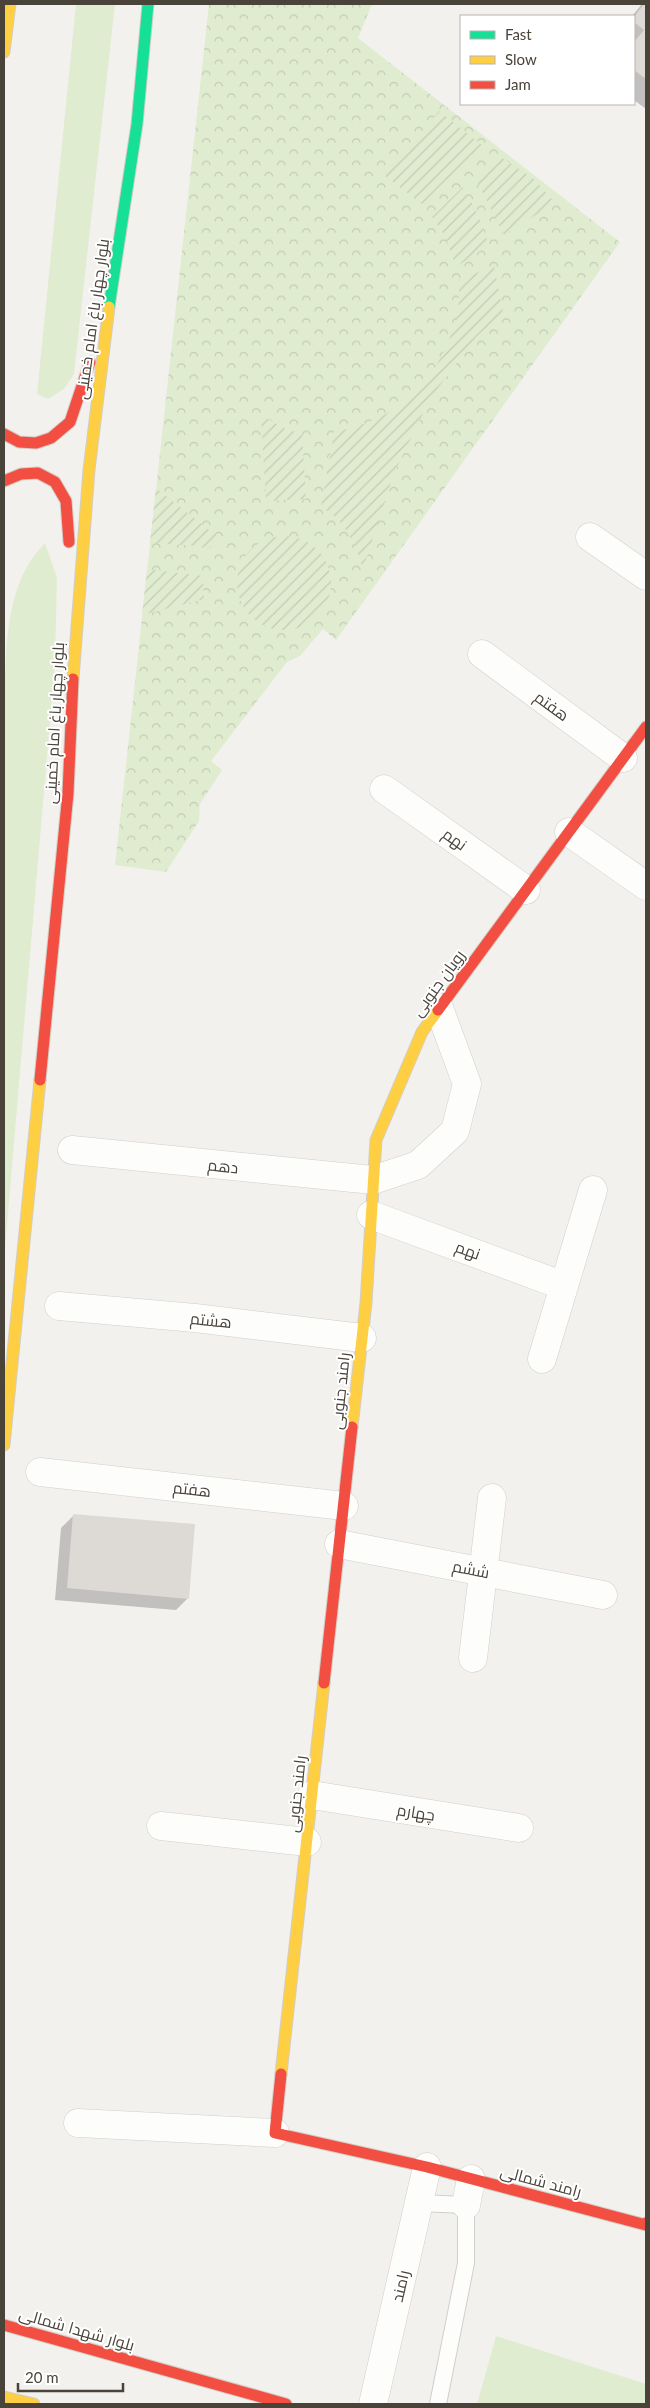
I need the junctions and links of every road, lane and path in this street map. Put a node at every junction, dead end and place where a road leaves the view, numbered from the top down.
1 (10, 4) edge
2 (148, 4) edge
3 (4, 52) edge
4 (109, 306) junction
5 (4, 434) edge
6 (4, 481) edge
7 (590, 538) dead end
8 (646, 576) edge
9 (75, 633) junction
10 (482, 654) dead end
11 (646, 727) edge
12 (623, 758) junction
13 (384, 789) dead end
14 (569, 832) junction
15 (646, 886) edge
16 (526, 890) junction
17 (439, 1008) junction
18 (72, 1150) dead end
19 (373, 1180) junction
20 (593, 1190) dead end
21 (371, 1215) junction
22 (564, 1286) junction
23 (366, 1303) joint
24 (59, 1306) dead end
25 (362, 1338) junction
26 (542, 1359) dead end
27 (4, 1445) edge
28 (40, 1472) dead end
29 (492, 1498) dead end
30 (344, 1506) junction
31 (339, 1544) junction
32 (483, 1571) junction
33 (603, 1595) dead end
34 (473, 1658) dead end
35 (312, 1795) junction
36 (161, 1826) dead end
37 (519, 1828) dead end
38 (307, 1842) junction
39 (78, 2123) dead end
40 (275, 2133) junction
41 (427, 2167) junction
42 (469, 2192) junction
43 (419, 2203) junction
44 (646, 2225) edge
45 (4, 2325) edge
46 (4, 2397) edge
47 (34, 2404) edge
48 (286, 2404) edge
49 (373, 2404) edge
50 (438, 2404) edge

1 - 3 street
2 - 4 street, بلوار چهار باغ امام خمینی
4 - 5 street
4 - 9 street, بلوار چهار باغ امام خمینی
6 - 9 street
7 - 8 street
9 - 27 street, بلوار چهار باغ امام خمینی
10 - 12 street, هفتم
11 - 12 street, رویان جنوبی
12 - 14 street, رویان جنوبی
13 - 16 street, نهم
14 - 15 street
14 - 16 street, رویان جنوبی
16 - 17 street, رویان جنوبی
17 - 19 street, رویان جنوبی
17 - 19 street
18 - 19 street, دهم
19 - 21 street, رویان جنوبی
20 - 22 street
21 - 22 street, نهم
21 - 23 street, رویان جنوبی
22 - 26 street
23 - 25 street, رامند جنوبی
24 - 25 street, هشتم
25 - 30 street, رامند جنوبی
28 - 30 street, هفتم
29 - 32 street
30 - 31 street, رامند جنوبی
31 - 32 street, ششم
31 - 35 street, رامند جنوبی
32 - 33 street, ششم
32 - 34 street
35 - 37 street, چهارم
35 - 38 street, رامند جنوبی
36 - 38 street
38 - 40 street, رامند جنوبی
39 - 40 street
40 - 41 street
41 - 42 street, رامند شمالی
41 - 43 street, رامند
42 - 43 lane
42 - 44 street, رامند شمالی
42 - 50 lane
43 - 49 street, رامند
45 - 48 street, بلوار شهدا شمالی
46 - 47 street

